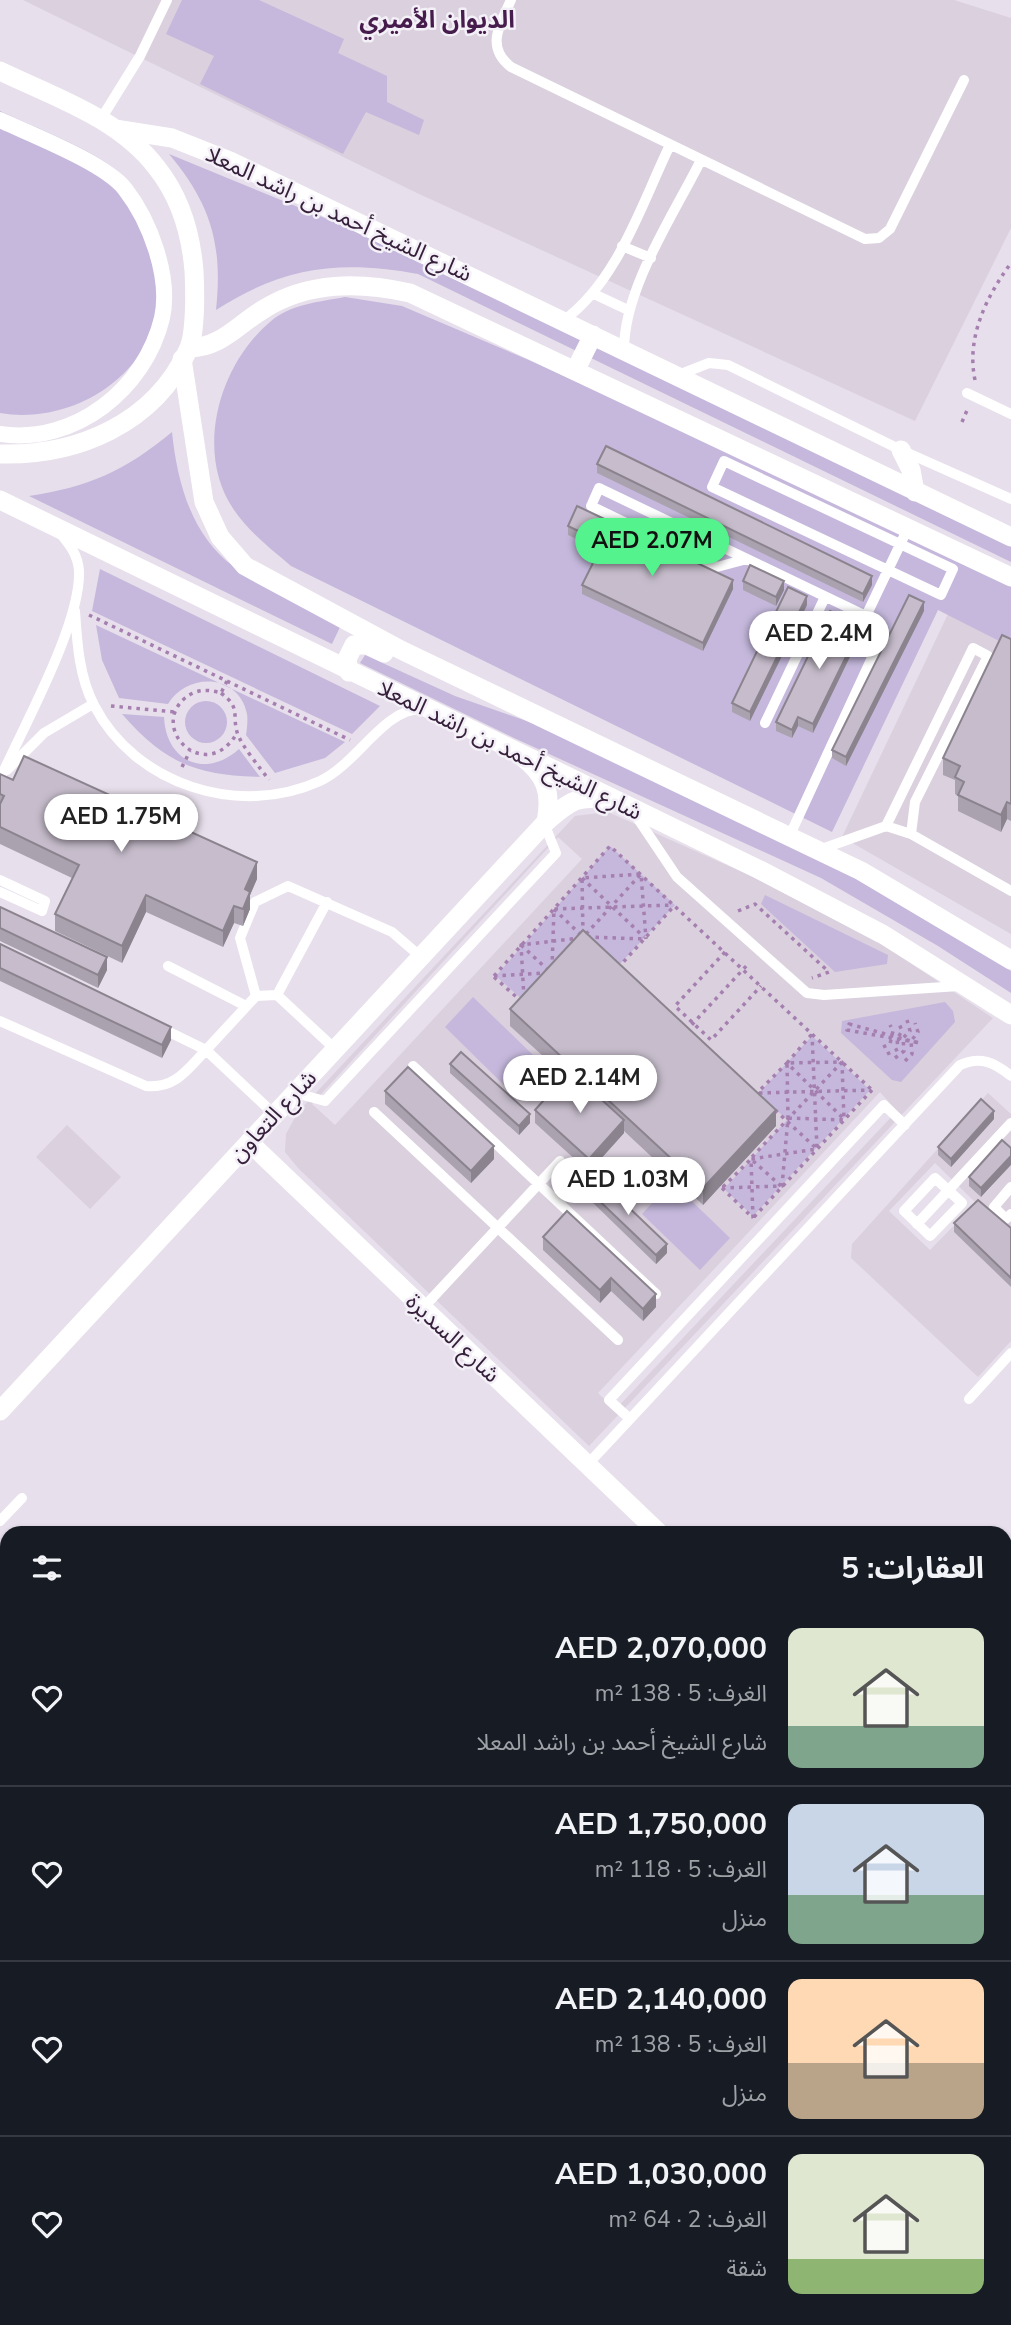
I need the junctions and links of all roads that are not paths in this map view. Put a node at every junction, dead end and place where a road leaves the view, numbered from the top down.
1 (167, 0) edge
2 (512, 0) edge
3 (0, 71) edge
4 (964, 80) dead end
5 (0, 120) edge
6 (108, 124) junction
7 (670, 145) junction
8 (701, 160) junction
9 (622, 246) junction
10 (651, 258) junction
11 (594, 294) junction
12 (628, 310) junction
13 (563, 321) junction
14 (593, 335) junction
15 (624, 351) junction
16 (186, 354) junction
17 (576, 369) junction
18 (676, 376) junction
19 (972, 390) road end
20 (1011, 414) edge
21 (0, 434) edge
22 (901, 450) junction
23 (0, 454) edge
24 (915, 492) junction
25 (1011, 499) edge
26 (0, 500) edge
27 (56, 528) junction
28 (904, 536) junction
29 (1011, 537) edge
30 (747, 559) junction
31 (888, 570) junction
32 (1011, 577) edge
33 (825, 597) junction
34 (75, 611) junction
35 (866, 616) junction
36 (349, 672) junction
37 (93, 704) junction
38 (429, 710) junction
39 (547, 719) junction
40 (765, 723) dead end
41 (520, 755) junction
42 (0, 778) edge
43 (624, 805) junction
44 (545, 822) junction
45 (886, 825) junction
46 (911, 834) junction
47 (790, 835) junction
48 (819, 850) junction
49 (0, 880) edge
50 (1011, 891) edge
51 (0, 892) edge
52 (327, 902) junction
53 (421, 957) junction
54 (1011, 960) edge
55 (168, 966) dead end
56 (965, 986) junction
57 (277, 995) junction
58 (256, 996) junction
59 (246, 1006) junction
60 (1011, 1015) edge
61 (0, 1021) edge
62 (146, 1021) edge
63 (335, 1049) junction
64 (206, 1050) junction
65 (413, 1066) dead end
66 (1011, 1076) edge
67 (295, 1093) junction
68 (374, 1112) dead end
69 (274, 1114) junction
70 (1011, 1123) edge
71 (905, 1125) junction
72 (249, 1142) junction
73 (560, 1161) dead end
74 (540, 1182) junction
75 (1011, 1187) edge
76 (948, 1190) junction
77 (1011, 1214) edge
78 (917, 1224) junction
79 (499, 1227) junction
80 (656, 1294) edge
81 (422, 1309) junction
82 (618, 1340) dead end
83 (1010, 1356) edge
84 (969, 1399) dead end
85 (0, 1411) edge
86 (630, 1419) junction
87 (587, 1465) junction
88 (22, 1498) dead end
89 (0, 1521) edge
90 (652, 1526) edge

1 - 6 lane
2 - 7 lane
3 - 6 street
4 - 8 lane
5 - 21 street
6 - 13 street, شارع الشيخ أحمد بن راشد المعلا
6 - 16 street
7 - 8 lane
7 - 9 lane
8 - 10 lane
9 - 10 lane
9 - 11 lane
10 - 12 lane
11 - 12 lane
11 - 13 lane
12 - 15 lane
13 - 14 street, شارع الشيخ أحمد بن راشد المعلا
14 - 15 street, شارع الشيخ أحمد بن راشد المعلا
14 - 17 street
15 - 18 street, شارع الشيخ أحمد بن راشد المعلا
16 - 17 street, شارع الشيخ أحمد بن راشد المعلا
16 - 23 street
16 - 39 street, شارع الشيخ أحمد بن راشد المعلا
17 - 28 street, شارع الشيخ أحمد بن راشد المعلا
18 - 22 lane
18 - 24 street, شارع الشيخ أحمد بن راشد المعلا
19 - 20 lane
22 - 24 street
22 - 25 lane
24 - 29 street, شارع الشيخ أحمد بن راشد المعلا
26 - 27 street, شارع الشيخ أحمد بن راشد المعلا
27 - 34 lane
27 - 36 street, شارع الشيخ أحمد بن راشد المعلا
28 - 31 lane
28 - 31 lane
28 - 31 lane
28 - 32 street, شارع الشيخ أحمد بن راشد المعلا
30 - 30 lane
30 - 33 lane
31 - 35 lane
33 - 35 lane
33 - 40 lane
34 - 37 lane
34 - 42 lane
35 - 47 lane
36 - 38 street, شارع الشيخ أحمد بن راشد المعلا
36 - 39 street
37 - 38 lane
37 - 42 lane
38 - 41 street, شارع الشيخ أحمد بن راشد المعلا
39 - 47 street, شارع الشيخ أحمد بن راشد المعلا
41 - 43 street, شارع الشيخ أحمد بن راشد المعلا
41 - 44 street
43 - 44 street, شارع التعاون
43 - 56 street, شارع الشيخ أحمد بن راشد المعلا
43 - 56 lane
44 - 53 street, شارع التعاون
44 - 67 lane
45 - 46 lane
45 - 46 lane
45 - 48 lane
46 - 50 lane
47 - 48 street, شارع الشيخ أحمد بن راشد المعلا
48 - 54 street, شارع الشيخ أحمد بن راشد المعلا
49 - 51 lane
52 - 53 lane
52 - 57 lane
52 - 58 lane
53 - 63 street, شارع التعاون
55 - 59 lane
56 - 60 street, شارع الشيخ أحمد بن راشد المعلا
57 - 58 lane
57 - 63 lane
58 - 59 lane
59 - 64 lane
61 - 64 lane
62 - 64 lane
63 - 67 street, شارع التعاون
64 - 69 lane
65 - 74 lane
66 - 71 lane
67 - 69 street, شارع التعاون
68 - 79 lane
69 - 72 street, شارع التعاون
70 - 76 lane
71 - 86 lane
71 - 86 lane
72 - 81 street, شارع السديرة
72 - 85 street, شارع التعاون
73 - 74 lane
74 - 79 lane
74 - 80 lane
75 - 77 lane
76 - 78 lane
76 - 78 lane
76 - 78 lane
79 - 81 lane
79 - 82 lane
81 - 87 street, شارع السديرة
83 - 84 lane
86 - 87 lane
87 - 90 street, شارع السديرة
88 - 89 lane

